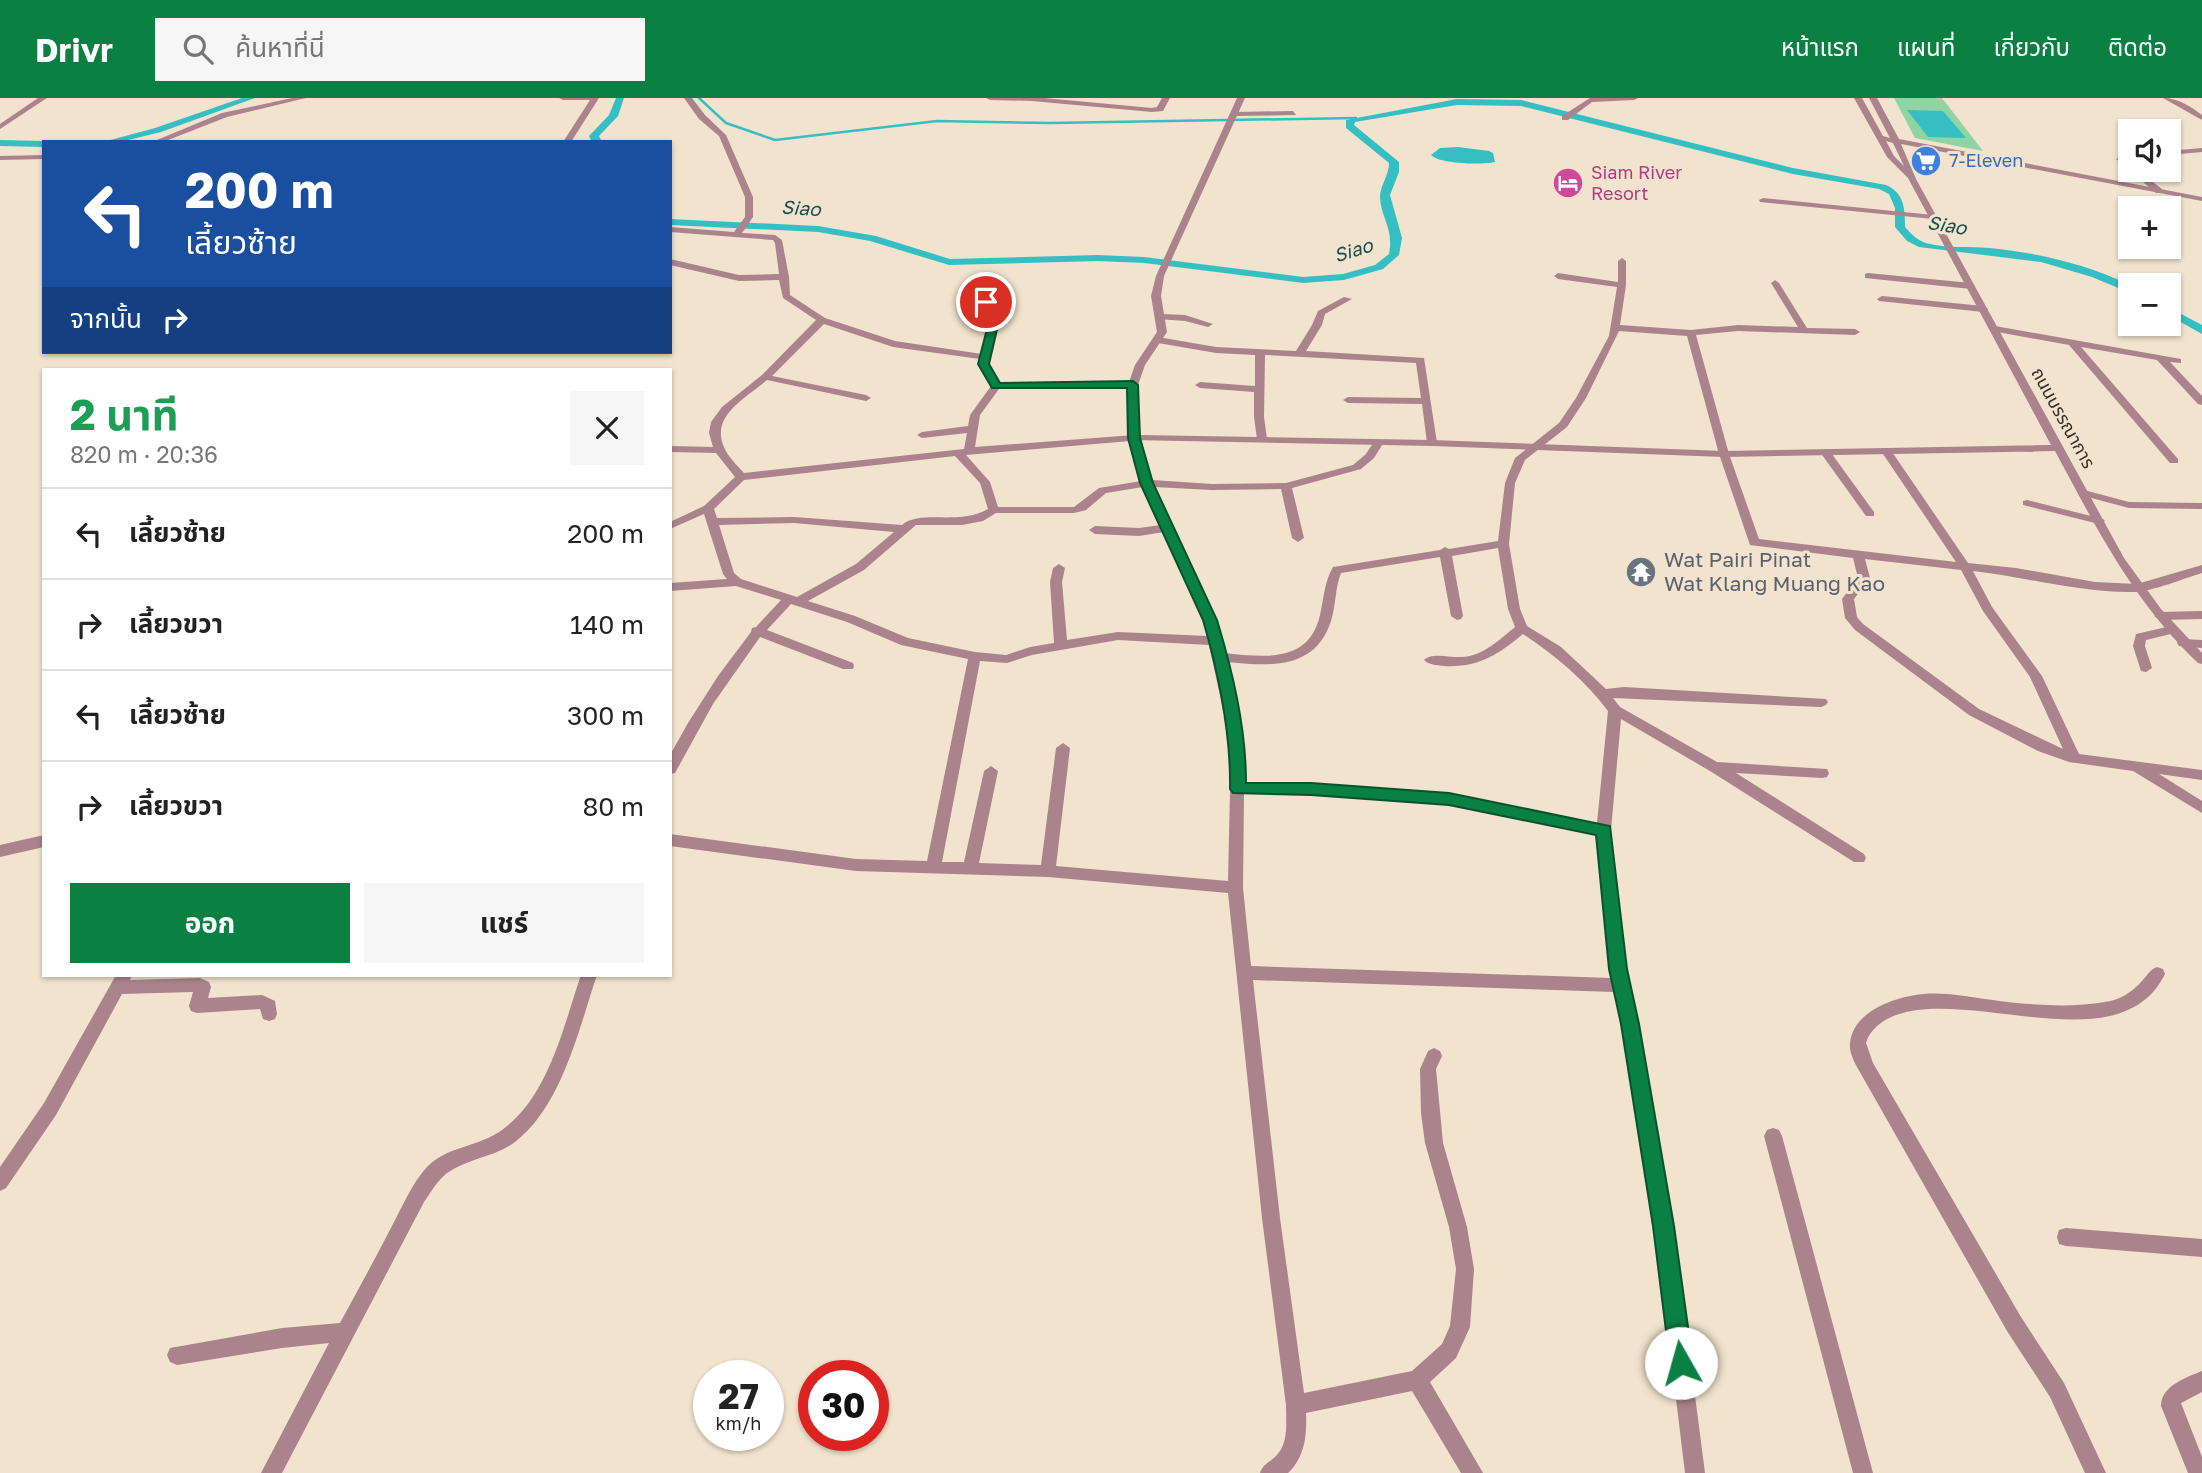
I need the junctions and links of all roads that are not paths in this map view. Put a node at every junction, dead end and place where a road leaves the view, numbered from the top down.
1 (43, 98) edge
2 (302, 98) edge
3 (563, 98) edge
4 (688, 98) edge
5 (990, 98) edge
6 (1166, 98) edge
7 (1241, 98) edge
8 (1634, 98) edge
9 (1858, 98) edge
10 (2167, 98) edge
11 (1876, 100) edge
12 (1293, 113) dead end
13 (1232, 118) junction
14 (1565, 118) dead end
15 (2202, 118) edge
16 (0, 127) edge
17 (1880, 138) junction
18 (1895, 139) junction
19 (161, 140) edge
20 (568, 140) edge
21 (2200, 151) edge
22 (2181, 152) edge
23 (42, 157) edge
24 (0, 158) edge
25 (1912, 179) junction
26 (2148, 182) edge
27 (2159, 191) junction
28 (2202, 199) edge
29 (1763, 200) dead end
30 (1933, 217) junction
31 (672, 229) edge
32 (738, 233) junction
33 (1622, 261) dead end
34 (672, 262) edge
35 (1558, 276) dead end
36 (1868, 276) dead end
37 (785, 277) junction
38 (1775, 283) dead end
39 (1622, 285) junction
40 (1971, 286) junction
41 (1347, 299) dead end
42 (1882, 299) dead end
43 (986, 302) dead end
44 (1983, 309) junction
45 (1161, 317) junction
46 (822, 320) junction
47 (1208, 324) dead end
48 (1616, 328) junction
49 (1995, 329) junction
50 (1804, 330) junction
51 (1855, 331) dead end
52 (1691, 333) junction
53 (1158, 340) junction
54 (2072, 342) junction
55 (1300, 353) junction
56 (1260, 354) junction
57 (985, 357) junction
58 (2160, 358) junction
59 (2178, 361) dead end
60 (765, 377) junction
61 (1133, 385) junction
62 (1200, 385) dead end
63 (996, 386) junction
64 (1259, 389) junction
65 (866, 398) dead end
66 (1348, 400) dead end
67 (1426, 401) junction
68 (2202, 402) edge
69 (972, 429) junction
70 (922, 435) dead end
71 (1134, 438) junction
72 (1262, 439) junction
73 (1379, 442) junction
74 (1432, 443) junction
75 (1530, 448) junction
76 (2060, 448) junction
77 (672, 449) edge
78 (719, 450) junction
79 (1886, 451) junction
80 (1825, 452) junction
81 (964, 453) junction
82 (1724, 454) junction
83 (2174, 461) dead end
84 (741, 477) junction
85 (1147, 483) junction
86 (1286, 486) junction
87 (2084, 493) junction
88 (2027, 503) dead end
89 (2202, 506) edge
90 (708, 508) junction
91 (994, 510) junction
92 (1870, 513) dead end
93 (712, 522) junction
94 (2099, 522) junction
95 (672, 525) edge
96 (1166, 528) junction
97 (902, 529) junction
98 (1095, 530) dead end
99 (1298, 538) dead end
100 (1503, 544) junction
101 (1445, 551) junction
102 (1858, 555) junction
103 (1965, 567) junction
104 (1059, 568) dead end
105 (2202, 569) edge
106 (737, 582) junction
107 (672, 587) edge
108 (2137, 588) junction
109 (794, 600) junction
110 (1457, 615) dead end
111 (2202, 615) edge
112 (2160, 616) junction
113 (1522, 628) junction
114 (2171, 630) junction
115 (756, 631) junction
116 (1216, 642) junction
117 (2183, 643) junction
118 (2202, 644) edge
119 (1061, 647) junction
120 (975, 656) junction
121 (1220, 657) junction
122 (1430, 660) dead end
123 (2202, 660) edge
124 (848, 666) dead end
125 (2146, 668) dead end
126 (1603, 694) junction
127 (1821, 702) dead end
128 (1615, 710) junction
129 (1063, 748) dead end
130 (2074, 758) junction
131 (672, 766) edge
132 (1715, 767) junction
133 (2136, 767) junction
134 (991, 771) dead end
135 (1822, 773) dead end
136 (2202, 775) edge
137 (1238, 789) junction
138 (2202, 808) edge
139 (1604, 830) junction
140 (672, 840) edge
141 (42, 841) edge
142 (0, 851) edge
143 (1859, 858) dead end
144 (933, 868) junction
145 (970, 869) junction
146 (1048, 871) junction
147 (1235, 888) junction
148 (1244, 973) junction
149 (2157, 974) dead end
150 (588, 977) edge
151 (121, 981) edge
152 (1620, 985) junction
153 (270, 1014) dead end
154 (1434, 1056) dead end
155 (1773, 1136) dead end
156 (0, 1182) edge
157 (2066, 1237) dead end
158 (2202, 1248) edge
159 (346, 1332) junction
160 (177, 1355) dead end
161 (1417, 1380) junction
162 (2202, 1381) edge
163 (1296, 1405) junction
164 (271, 1473) edge
165 (1270, 1473) edge
166 (1472, 1473) edge
167 (1695, 1473) edge
168 (1863, 1473) edge
169 (2096, 1473) edge
170 (2198, 1473) edge

1 - 16 street
2 - 19 street
3 - 20 street
4 - 32 street
5 - 6 street
7 - 13 street
8 - 14 street
9 - 17 street, ถนนบรรณาการ
10 - 15 street
11 - 18 street, ถนนบรรณาการ
12 - 13 street
13 - 45 street
17 - 18 street
17 - 25 street, ถนนบรรณาการ
18 - 25 street, ถนนบรรณาการ
18 - 27 street
21 - 22 street
23 - 24 street
25 - 30 street, ถนนบรรณาการ
26 - 27 street
27 - 28 street
29 - 30 street
30 - 40 street, ถนนบรรณาการ
31 - 32 street
32 - 37 street
33 - 39 street
34 - 37 street
35 - 39 street
36 - 40 street
37 - 46 street
38 - 50 street
39 - 48 street
40 - 44 street, ถนนบรรณาการ
41 - 55 street
42 - 44 street
43 - 57 street
44 - 49 street, ถนนบรรณาการ
45 - 47 street
45 - 53 street
46 - 57 street
46 - 60 street
48 - 52 street
48 - 75 street
49 - 54 street
49 - 76 street, ถนนบรรณาการ
50 - 51 street
50 - 52 street
52 - 82 street
53 - 56 street
53 - 61 street
54 - 58 street
54 - 83 street
55 - 56 street
55 - 67 street
56 - 64 street
57 - 63 street
58 - 59 street
58 - 68 street
60 - 65 street
60 - 78 street
61 - 63 street
61 - 71 street
62 - 64 street
63 - 69 street
64 - 72 street
66 - 67 street
67 - 74 street
69 - 70 street
69 - 81 street
71 - 72 street
71 - 81 street
71 - 85 street
72 - 73 street
73 - 74 street
73 - 86 street
74 - 75 street
75 - 82 street
75 - 100 street
76 - 79 street
76 - 87 street, ถนนบรรณาการ
77 - 78 street
78 - 84 street
79 - 80 street
79 - 103 street
80 - 82 street
80 - 92 street
81 - 84 street
81 - 91 street
82 - 102 street
84 - 90 street
85 - 86 street
85 - 91 street
85 - 96 street
86 - 99 street
87 - 89 street
87 - 94 street, ถนนบรรณาการ
88 - 94 street
90 - 93 street
90 - 95 street
91 - 97 street
93 - 97 street
93 - 106 street
94 - 108 street, ถนนบรรณาการ
96 - 98 street
96 - 116 street
97 - 109 street
100 - 101 street
100 - 113 street
101 - 110 street
101 - 121 street
102 - 103 street
102 - 130 street
103 - 108 street
103 - 130 street
104 - 119 street
105 - 108 street
106 - 107 street
106 - 109 street
108 - 112 street, ถนนบรรณาการ
109 - 115 street
109 - 120 street
111 - 112 street
112 - 114 street, ถนนบรรณาการ
113 - 122 street
113 - 126 street
114 - 117 street, ถนนบรรณาการ
114 - 125 street
115 - 124 street
115 - 131 street
116 - 119 street
116 - 121 street
117 - 118 street
117 - 123 street, ถนนบรรณาการ
119 - 120 street
120 - 144 street
121 - 137 street
126 - 127 street
126 - 128 street
128 - 132 street
128 - 139 street
129 - 146 street
130 - 133 street
132 - 135 street
132 - 143 street
133 - 136 street
133 - 138 street
134 - 145 street
137 - 139 street
137 - 147 street
139 - 152 street
140 - 144 street
141 - 142 street
144 - 145 street
145 - 146 street
146 - 147 street
147 - 148 street
148 - 152 street
148 - 163 street
149 - 169 street
150 - 159 street
151 - 153 street
151 - 156 street
152 - 167 street
154 - 161 street
155 - 168 street
157 - 158 street
159 - 160 street
159 - 164 street
161 - 163 street
161 - 166 street
162 - 170 street
163 - 165 street

